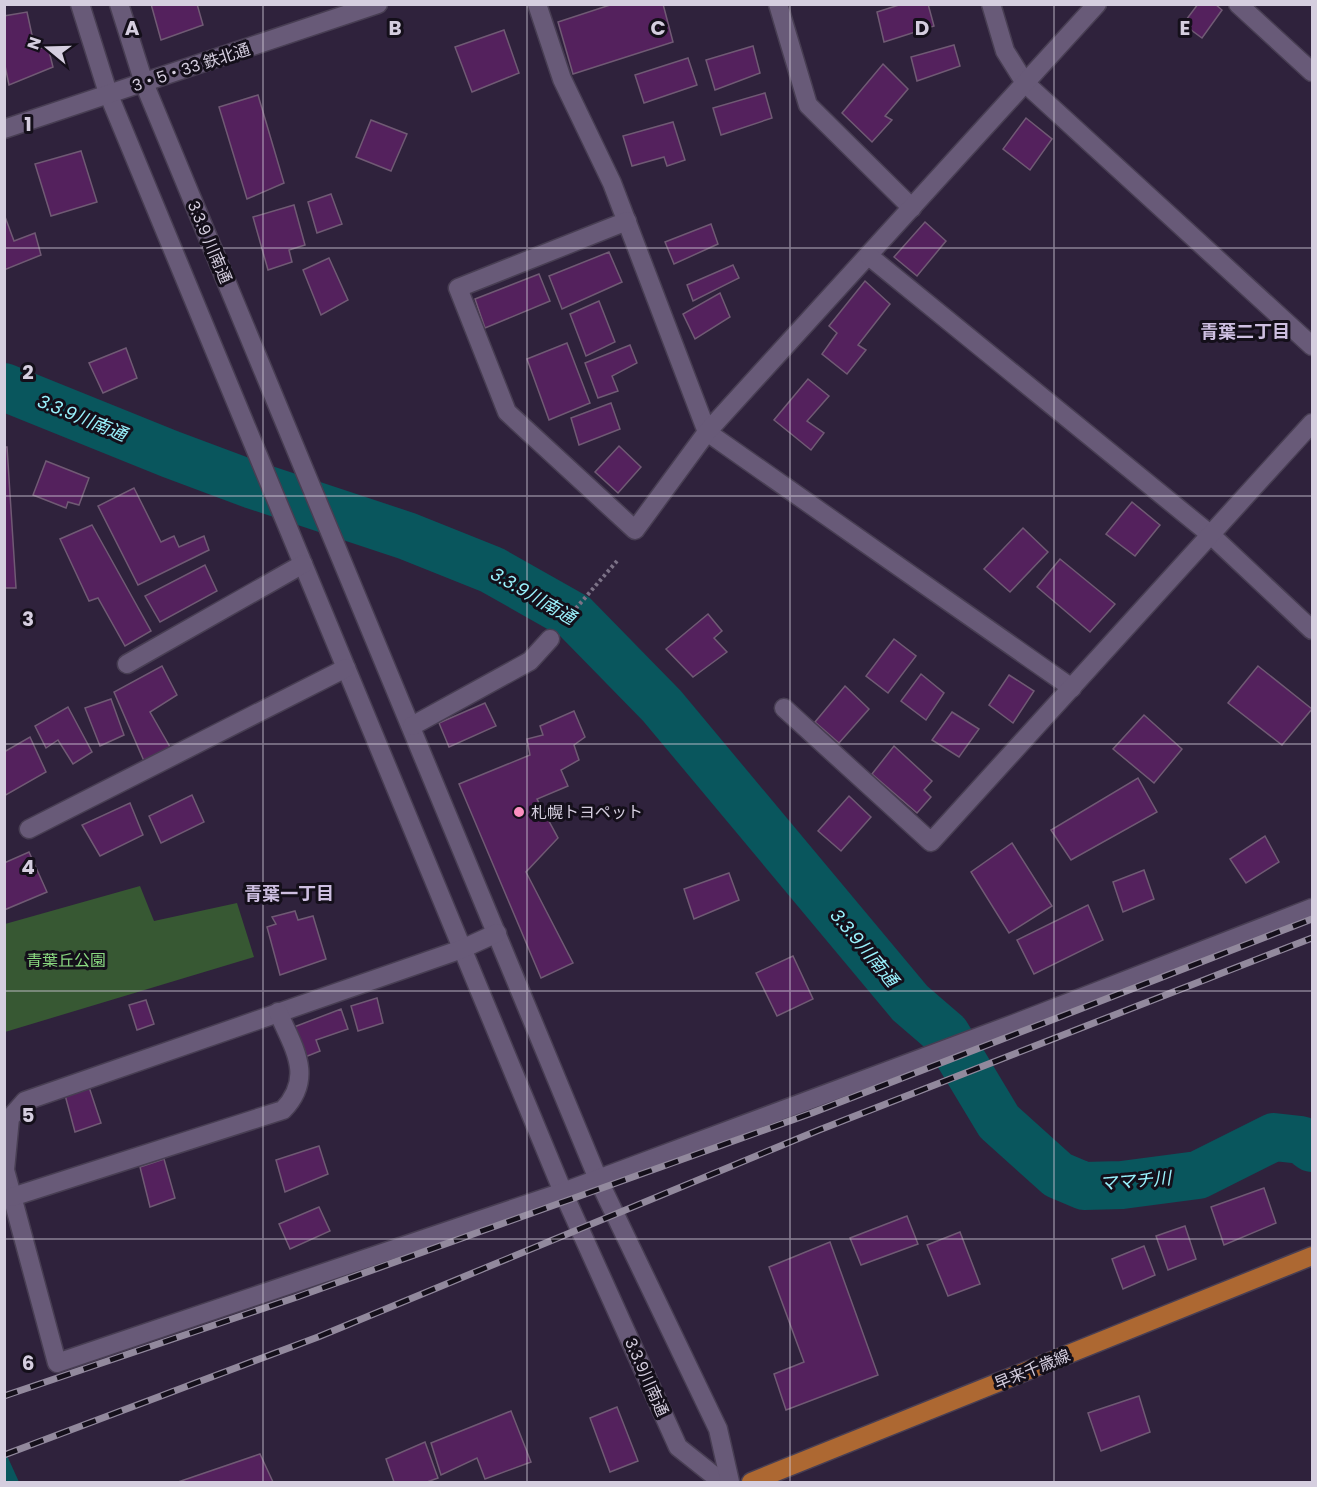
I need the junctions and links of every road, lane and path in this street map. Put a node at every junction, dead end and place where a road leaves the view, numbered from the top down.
1 (80, 4) edge
2 (119, 4) edge
3 (378, 4) edge
4 (537, 4) edge
5 (778, 4) edge
6 (991, 4) edge
7 (1097, 4) edge
8 (1238, 4) edge
9 (1312, 72) edge
10 (144, 83) junction
11 (1025, 84) junction
12 (108, 93) junction
13 (4, 129) edge
14 (912, 208) junction
15 (627, 221) junction
16 (869, 256) junction
17 (1312, 346) edge
18 (1312, 423) edge
19 (707, 432) junction
20 (1211, 535) junction
21 (617, 561) dead end
22 (303, 564) junction
23 (1312, 630) edge
24 (550, 639) joint
25 (127, 664) dead end
26 (346, 668) junction
27 (1072, 688) junction
28 (784, 708) dead end
29 (412, 726) junction
30 (29, 829) dead end
31 (1312, 908) edge
32 (497, 933) junction
33 (462, 949) junction
34 (278, 1012) junction
35 (598, 1179) junction
36 (563, 1192) junction
37 (12, 1197) junction
38 (1312, 1256) edge
39 (722, 1482) edge
40 (730, 1482) edge
41 (751, 1482) edge

1 - 12 street
2 - 10 street, 3.3.9 川南通
3 - 10 street, 3・5・33 鉄北通
4 - 15 street
5 - 14 street
6 - 11 street
7 - 11 street
8 - 9 street
10 - 12 street, 3・5・33 鉄北通
10 - 29 street, 3.3.9 川南通
11 - 14 street
11 - 17 street
12 - 13 street, 3・5・33 鉄北通
12 - 22 street, 3.3.9川南通
14 - 16 street
15 - 19 street
15 - 19 street
16 - 19 street
16 - 20 street
18 - 20 street
19 - 27 street
20 - 23 street
20 - 27 street
21 - 24 path
22 - 25 street
22 - 26 street, 3.3.9川南通
24 - 29 street
26 - 30 street
26 - 33 street, 3.3.9川南通
27 - 28 street
29 - 32 street
31 - 35 street
32 - 33 street
32 - 35 street
33 - 34 street
33 - 36 street, 3.3.9川南通
34 - 37 street
34 - 37 street
35 - 36 street
35 - 40 street
36 - 37 street
36 - 39 street, 3.3.9川南通
38 - 41 main road, 早来千歳線

